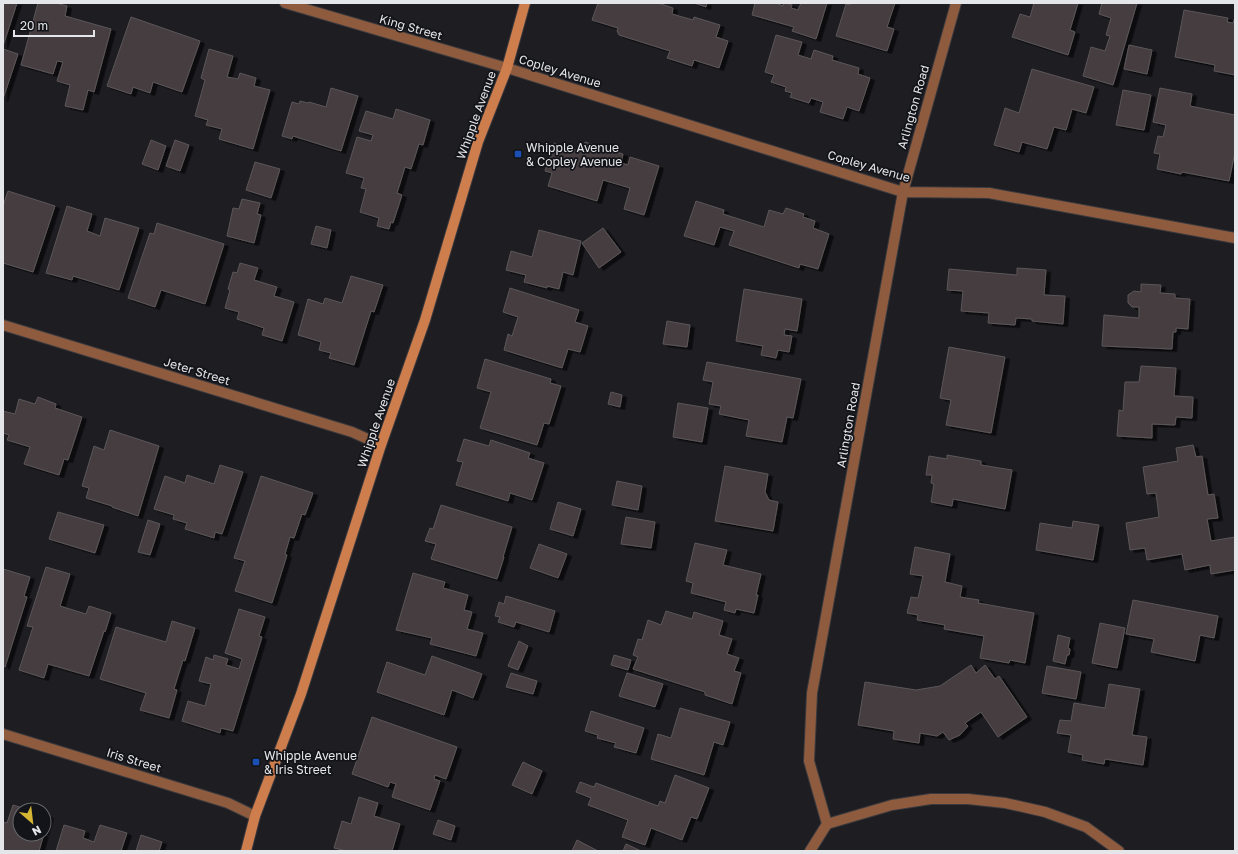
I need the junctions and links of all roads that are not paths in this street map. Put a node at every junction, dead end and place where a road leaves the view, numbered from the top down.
1 (285, 3) edge
2 (526, 3) edge
3 (956, 3) edge
4 (507, 68) junction
5 (903, 192) junction
6 (1235, 238) edge
7 (3, 325) edge
8 (381, 445) junction
9 (3, 734) edge
10 (255, 816) junction
11 (827, 824) junction
12 (246, 851) edge
13 (810, 851) edge
14 (1119, 851) edge

1 - 4 street, King Street
2 - 4 main road, Whipple Avenue
3 - 5 street, Arlington Road
4 - 5 street, Copley Avenue
4 - 8 main road, Whipple Avenue
5 - 6 street, Copley Avenue
5 - 11 street, Arlington Road
7 - 8 street, Jeter Street
8 - 10 main road, Whipple Avenue
9 - 10 street, Iris Street
10 - 12 main road, Whipple Avenue
11 - 13 street
11 - 14 street

